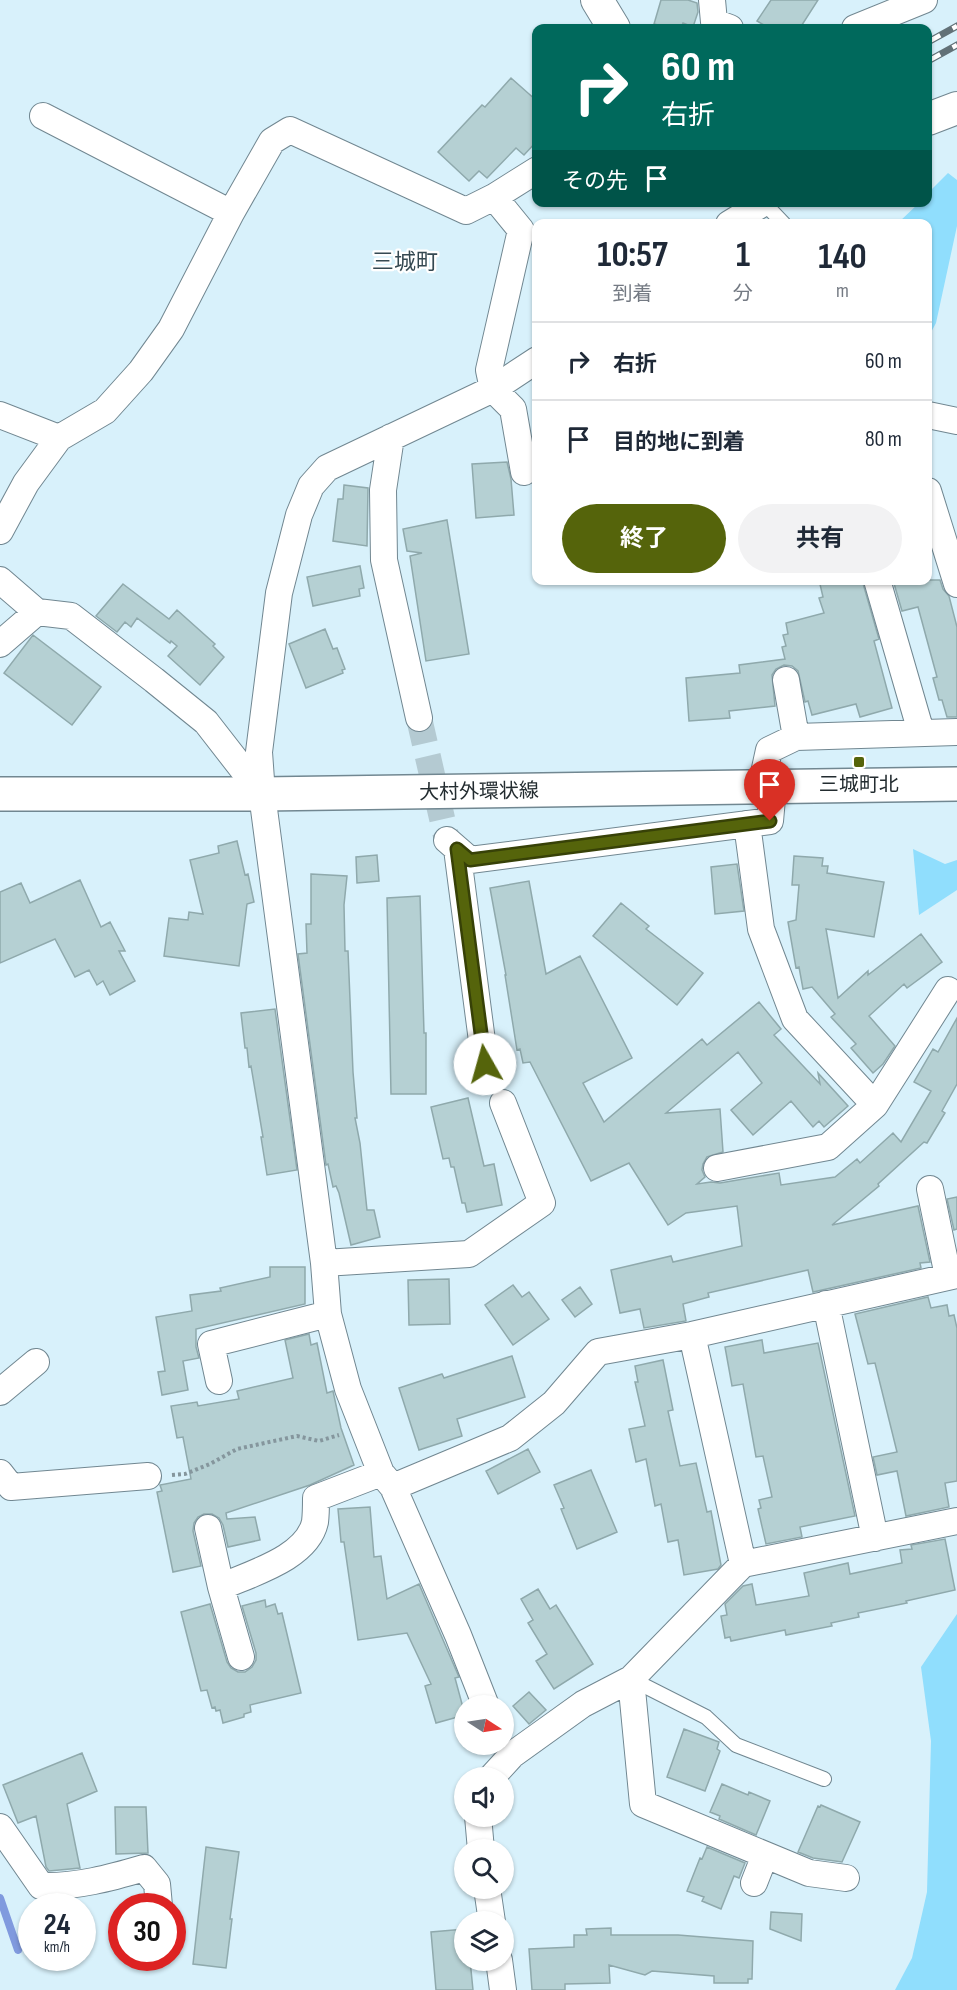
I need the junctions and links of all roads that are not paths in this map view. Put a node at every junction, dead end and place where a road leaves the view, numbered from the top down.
1 (597, 0) edge
2 (924, 0) edge
3 (612, 24) edge
4 (865, 24) edge
5 (957, 108) edge
6 (43, 116) dead end
7 (932, 117) edge
8 (532, 173) edge
9 (494, 197) junction
10 (757, 207) edge
11 (768, 207) edge
12 (231, 213) junction
13 (737, 219) edge
14 (779, 219) edge
15 (532, 363) edge
16 (493, 389) junction
17 (0, 415) edge
18 (932, 416) edge
19 (957, 421) edge
20 (391, 437) junction
21 (60, 438) junction
22 (524, 472) dead end
23 (932, 504) edge
24 (0, 531) edge
25 (0, 580) edge
26 (957, 584) edge
27 (878, 585) edge
28 (37, 612) junction
29 (0, 644) edge
30 (786, 680) dead end
31 (419, 718) tunnel mouth
32 (921, 732) junction
33 (957, 732) edge
34 (796, 737) junction
35 (957, 784) edge
36 (767, 787) junction
37 (0, 794) edge
38 (262, 794) junction
39 (747, 824) junction
40 (948, 990) dead end
41 (485, 1064) dead end
42 (503, 1102) dead end
43 (875, 1105) junction
44 (717, 1168) dead end
45 (930, 1189) dead end
46 (324, 1263) junction
47 (953, 1276) edge
48 (826, 1304) junction
49 (328, 1314) junction
50 (692, 1335) junction
51 (36, 1362) dead end
52 (219, 1381) dead end
53 (0, 1392) edge
54 (0, 1473) edge
55 (148, 1476) road end
56 (387, 1480) junction
57 (957, 1521) edge
58 (208, 1528) dead end
59 (875, 1538) junction
60 (742, 1564) junction
61 (222, 1587) junction
62 (241, 1657) dead end
63 (631, 1679) junction
64 (482, 1695) edge
65 (514, 1744) edge
66 (824, 1779) dead end
67 (0, 1827) edge
68 (765, 1855) junction
69 (846, 1878) dead end
70 (754, 1883) dead end
71 (158, 1893) edge
72 (500, 1971) edge
73 (503, 1990) edge

1 - 3 street
2 - 4 street
5 - 7 street
6 - 12 street
8 - 9 street
9 - 12 street
9 - 16 street
10 - 13 street
11 - 14 lane
12 - 21 street
15 - 16 street
16 - 20 street
16 - 22 street
17 - 21 street
18 - 19 street
20 - 31 street
20 - 38 street
21 - 24 street
23 - 26 street
25 - 28 street
27 - 32 street
28 - 29 street
28 - 38 street
30 - 34 street
32 - 33 street
32 - 34 street
34 - 36 street
35 - 36 main road, 大村外環状線
36 - 38 main road, 大村外環状線
36 - 39 street
37 - 38 main road, 大村外環状線
38 - 46 street
39 - 41 street
39 - 43 street
40 - 43 street
42 - 46 street
43 - 44 street
45 - 47 street
46 - 49 street
47 - 48 street
48 - 50 street
48 - 59 street
49 - 52 street
49 - 56 street
50 - 56 street
50 - 60 street
51 - 53 street
54 - 55 street
56 - 61 street
56 - 64 street
57 - 59 street
58 - 61 street
59 - 60 street
60 - 63 street
61 - 62 street
63 - 65 street
63 - 66 lane
63 - 68 street
67 - 71 street
68 - 69 street
68 - 70 street
72 - 73 street

